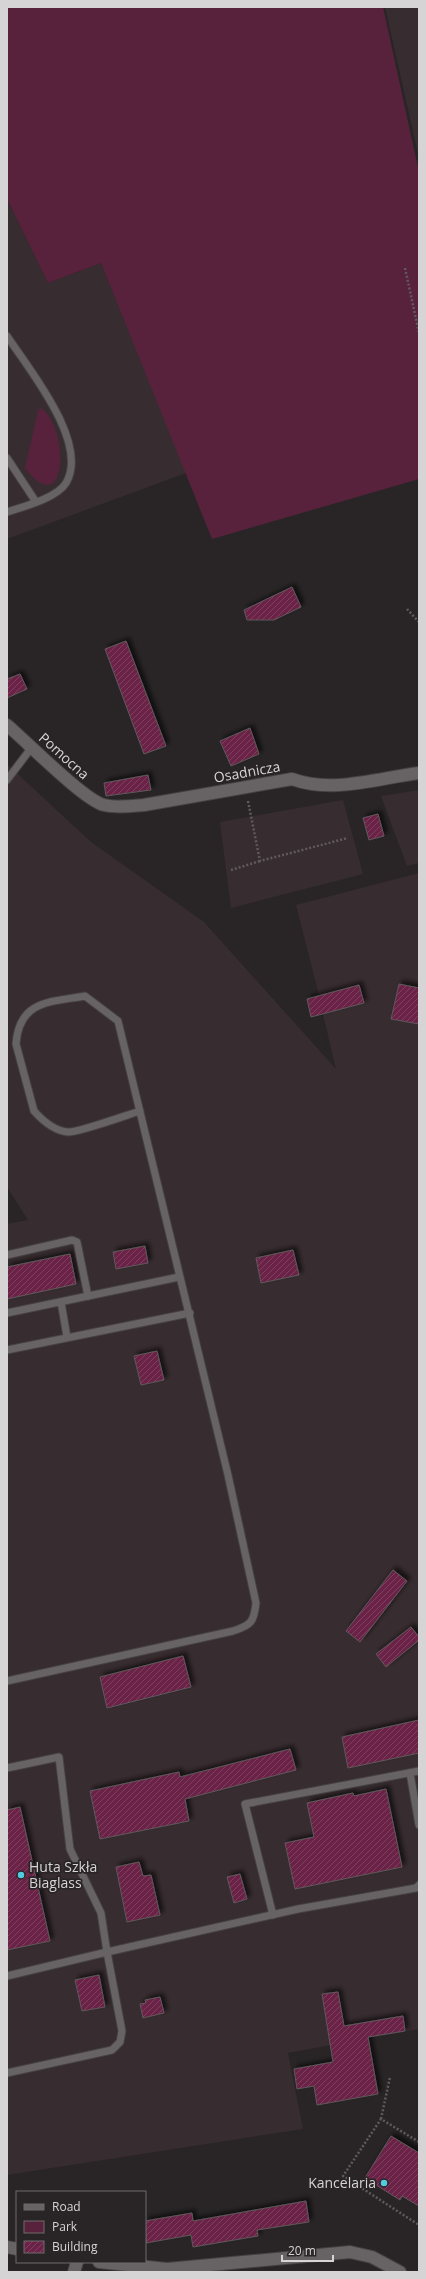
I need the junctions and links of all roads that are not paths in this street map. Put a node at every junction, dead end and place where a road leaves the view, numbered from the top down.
1 (7, 336) edge
2 (7, 458) edge
3 (36, 502) junction
4 (7, 512) edge
5 (7, 725) edge
6 (32, 747) junction
7 (419, 773) edge
8 (7, 780) edge
9 (104, 805) joint
10 (140, 1111) junction
11 (7, 1255) edge
12 (179, 1277) junction
13 (88, 1296) junction
14 (61, 1302) junction
15 (7, 1313) edge
16 (190, 1313) junction
17 (67, 1337) junction
18 (7, 1350) edge
19 (7, 1681) edge
20 (7, 1768) edge
21 (419, 1771) edge
22 (410, 1773) junction
23 (419, 1825) edge
24 (419, 1886) edge
25 (273, 1915) junction
26 (107, 1952) junction
27 (7, 1976) edge
28 (7, 2073) edge
29 (109, 2263) edge
30 (400, 2272) edge

1 - 3 lane
2 - 3 lane
3 - 4 lane
5 - 6 street, Pomocna
6 - 8 lane
6 - 9 street, Pomocna
7 - 9 street, Osadnicza
10 - 10 lane
10 - 12 lane
11 - 13 lane
12 - 13 lane
12 - 16 lane
13 - 14 lane
14 - 15 lane
14 - 17 lane
16 - 17 lane
16 - 19 lane
17 - 18 lane
20 - 26 lane
21 - 22 lane
22 - 23 lane
22 - 25 lane
24 - 25 lane
25 - 26 lane
26 - 27 lane
26 - 28 lane
29 - 30 street

